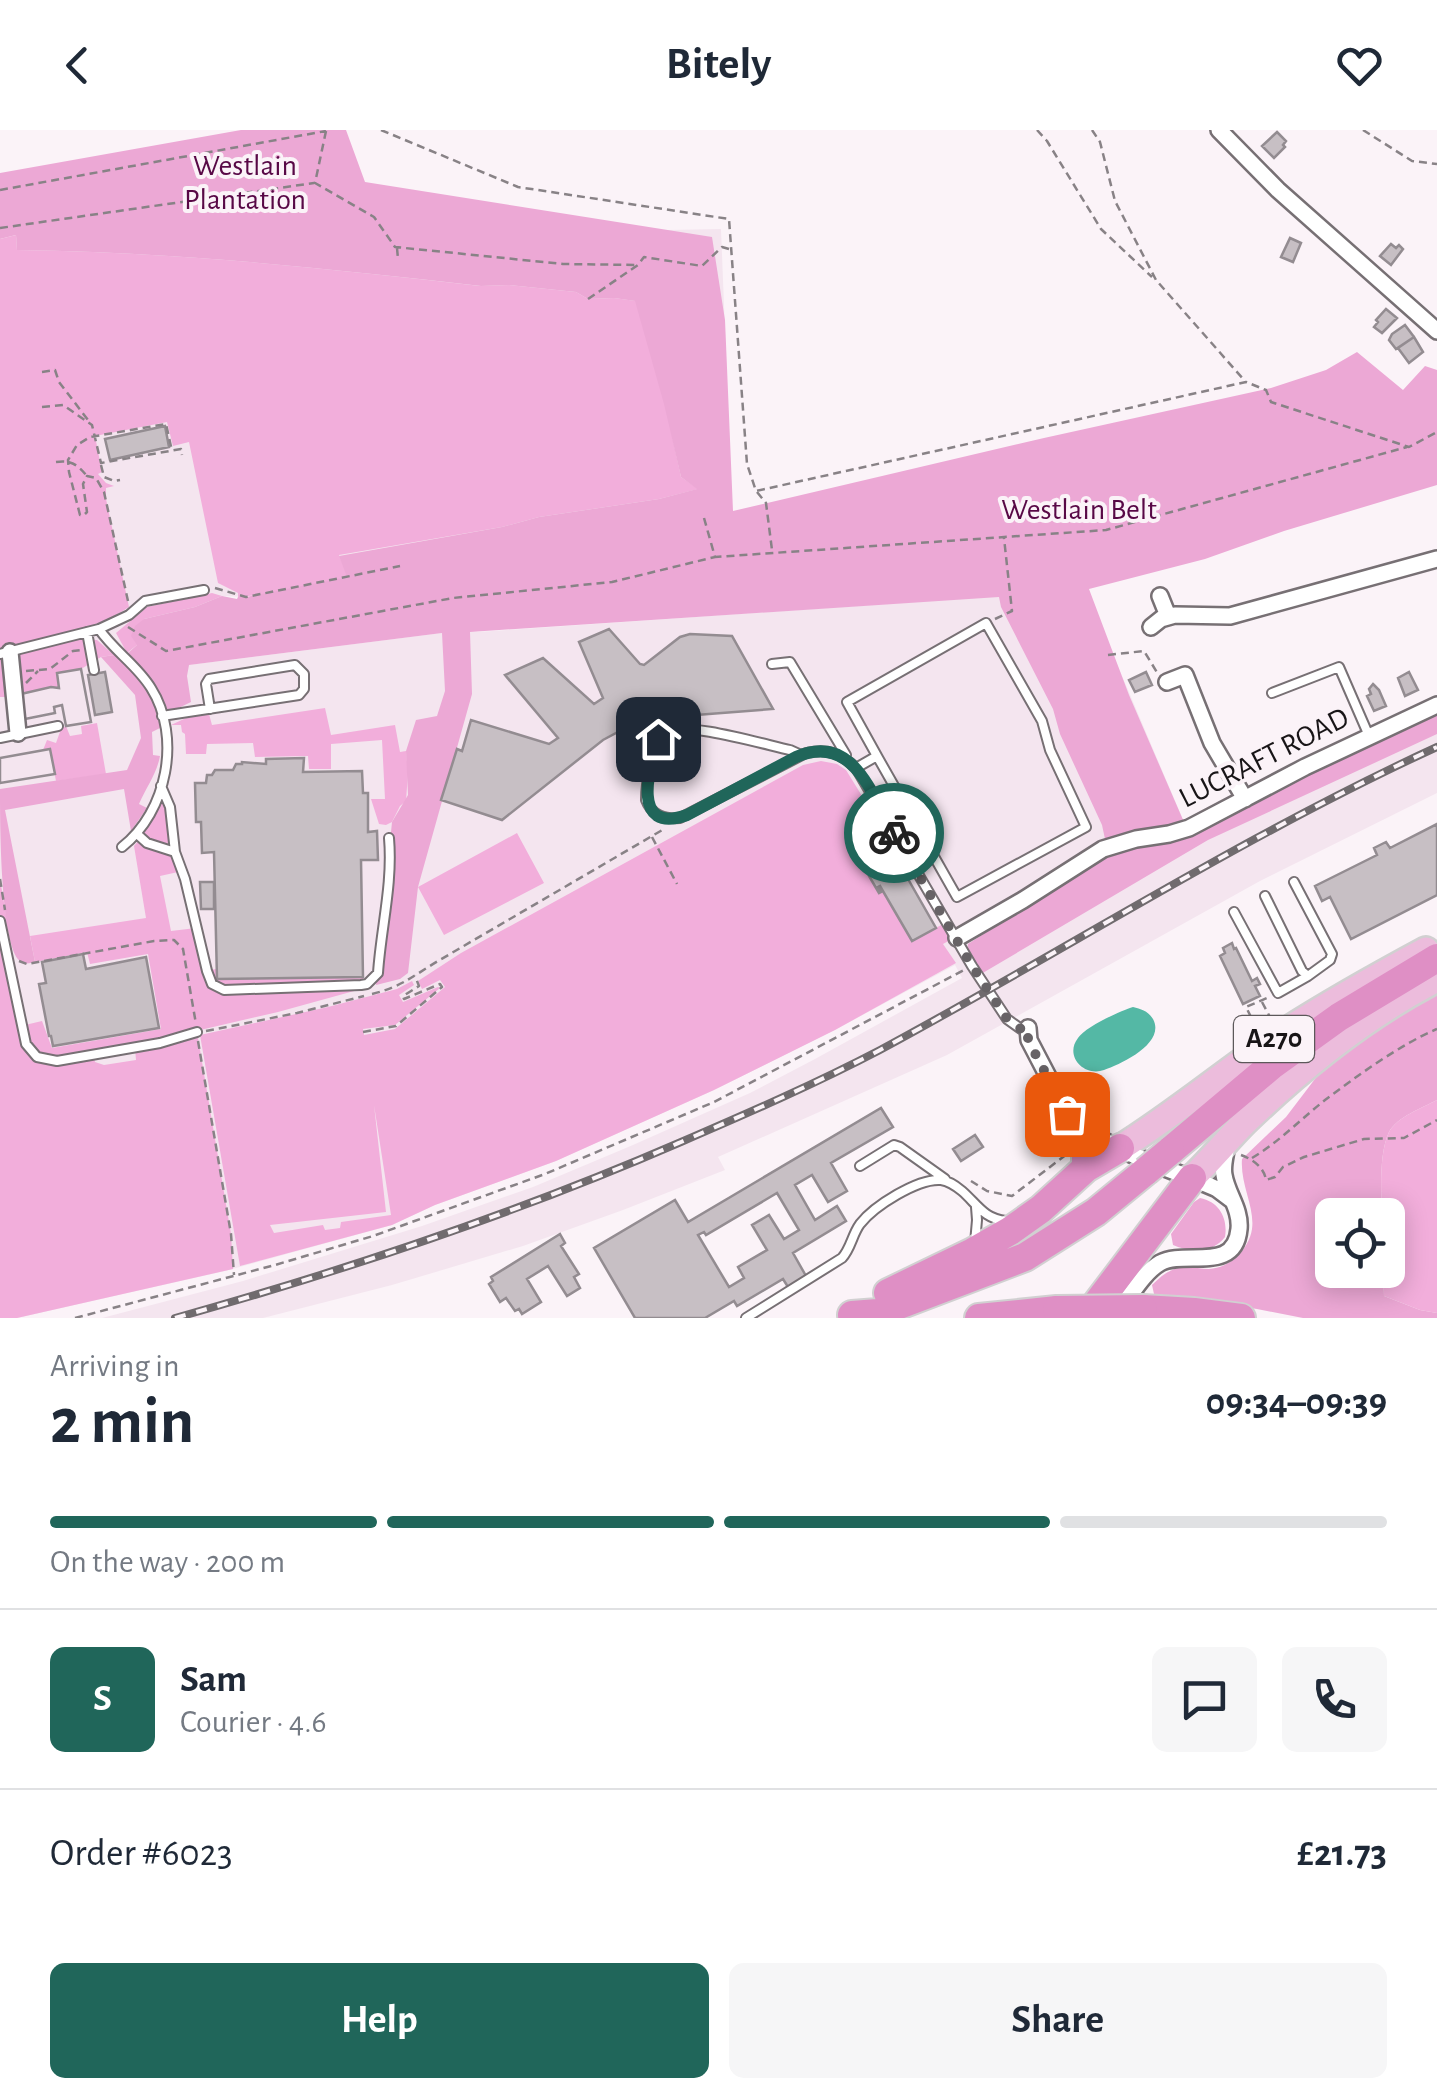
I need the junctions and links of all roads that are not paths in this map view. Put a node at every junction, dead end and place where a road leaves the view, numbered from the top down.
1 (1220, 130) edge
2 (1437, 330) edge
3 (1437, 558) edge
4 (204, 590) road end
5 (1160, 596) dead end
6 (1168, 616) junction
7 (1151, 628) dead end
8 (99, 629) junction
9 (87, 632) junction
10 (5, 653) edge
11 (772, 664) dead end
12 (1201, 668) dead end
13 (94, 670) dead end
14 (1185, 675) junction
15 (1164, 680) road end
16 (1272, 693) dead end
17 (1437, 705) edge
18 (210, 709) junction
19 (162, 716) junction
20 (58, 726) dead end
21 (18, 734) junction
22 (1369, 736) junction
23 (0, 738) edge
24 (802, 755) junction
25 (877, 756) junction
26 (854, 766) junction
27 (161, 786) junction
28 (1245, 799) junction
29 (892, 829) junction
30 (136, 834) junction
31 (389, 838) dead end
32 (122, 847) dead end
33 (857, 850) dead end
34 (175, 852) junction
35 (1294, 882) dead end
36 (1264, 896) dead end
37 (1234, 912) dead end
38 (0, 921) edge
39 (957, 938) junction
40 (1437, 946) edge
41 (1437, 958) edge
42 (1308, 976) junction
43 (1437, 979) edge
44 (1028, 1028) joint
45 (197, 1032) road end
46 (1082, 1144) junction
47 (1231, 1146) junction
48 (1120, 1148) junction
49 (860, 1166) dead end
50 (1192, 1178) junction
51 (953, 1184) junction
52 (1233, 1201) junction
53 (976, 1207) junction
54 (1027, 1219) junction
55 (973, 1252) junction
56 (847, 1316) edge
57 (746, 1318) edge
58 (979, 1318) edge
59 (1086, 1318) edge
60 (1112, 1318) edge
61 (1241, 1318) edge

1 - 2 street
3 - 6 street
4 - 8 lane
5 - 6 street
6 - 7 street
8 - 9 lane
8 - 19 lane
9 - 10 lane
9 - 13 lane
10 - 21 street
11 - 26 lane
12 - 14 street
14 - 15 street
14 - 28 street
16 - 22 lane
17 - 22 street, LUCRAFT ROAD
18 - 18 lane
18 - 19 lane
19 - 27 lane
20 - 21 lane
21 - 23 lane
22 - 28 street, LUCRAFT ROAD
24 - 24 lane
24 - 26 lane
25 - 25 lane
25 - 26 lane
26 - 29 lane
27 - 30 lane
27 - 34 lane
28 - 39 street, LUCRAFT ROAD
29 - 33 lane
29 - 39 lane
30 - 32 lane
30 - 34 lane
31 - 34 lane
35 - 42 lane
36 - 42 lane
37 - 42 lane
38 - 45 lane
39 - 44 lane
40 - 48 main road, A270
41 - 56 highway, bridge
43 - 47 main road, A270
44 - 46 street
46 - 48 highway
46 - 48 street
46 - 54 highway
47 - 50 main road, A270
47 - 52 street
48 - 50 street
49 - 51 lane
50 - 52 street
50 - 59 highway
51 - 53 lane
51 - 57 lane
52 - 60 street
53 - 54 lane
53 - 55 lane
54 - 55 highway
55 - 56 highway
58 - 61 highway, bridge

